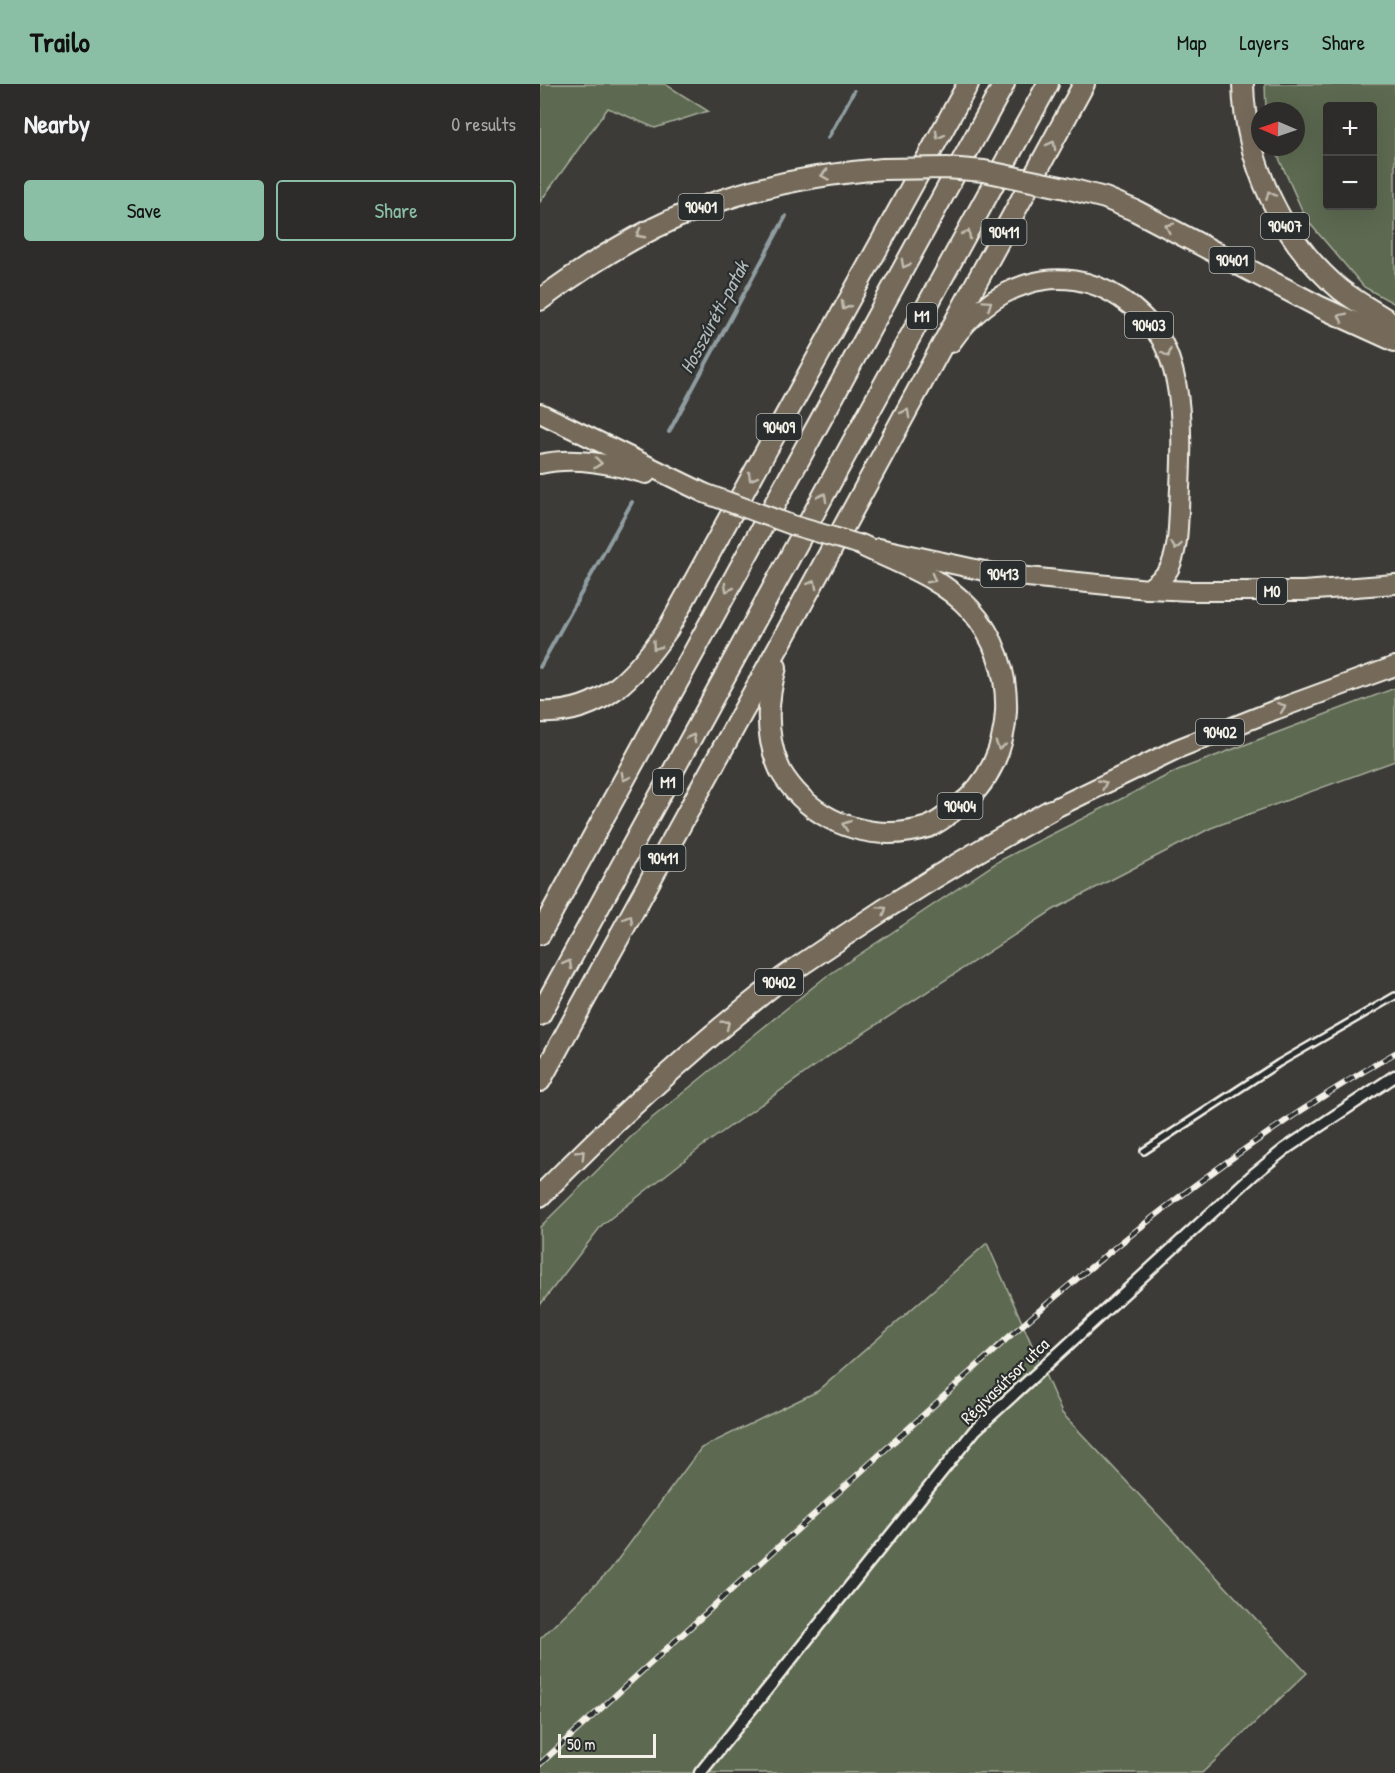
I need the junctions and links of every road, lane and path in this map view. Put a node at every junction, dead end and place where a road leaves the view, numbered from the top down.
1 (969, 84) edge
2 (1004, 84) edge
3 (1048, 84) edge
4 (1084, 84) edge
5 (1243, 84) edge
6 (540, 300) edge
7 (1395, 325) edge
8 (1395, 341) edge
9 (924, 381) junction
10 (540, 413) edge
11 (540, 464) edge
12 (704, 493) junction
13 (861, 545) junction
14 (1395, 584) edge
15 (1148, 589) junction
16 (785, 635) junction
17 (1395, 666) edge
18 (540, 712) edge
19 (1051, 810) joint
20 (540, 934) edge
21 (1395, 996) edge
22 (540, 1015) edge
23 (1395, 1076) edge
24 (540, 1081) edge
25 (1144, 1151) dead end
26 (540, 1196) edge
27 (700, 1773) edge

1 -> 18 highway, 90409
2 -> 20 highway, M1
22 -> 3 highway, M1
9 -> 4 highway, 90411
7 -> 5 highway, 90407
8 -> 6 highway, 90401, bridge
9 -> 15 highway, 90403
16 -> 9 highway, 90411
10 - 12 highway, 90413
11 -> 12 highway
12 - 13 highway, 90413, bridge
13 - 15 highway, 90413
13 -> 16 highway, 90404
14 - 15 highway, M0
24 -> 16 highway, 90411
19 -> 17 highway, 90402
26 -> 19 highway, 90402
21 - 25 lane
23 - 27 street, Régivasútsor utca

